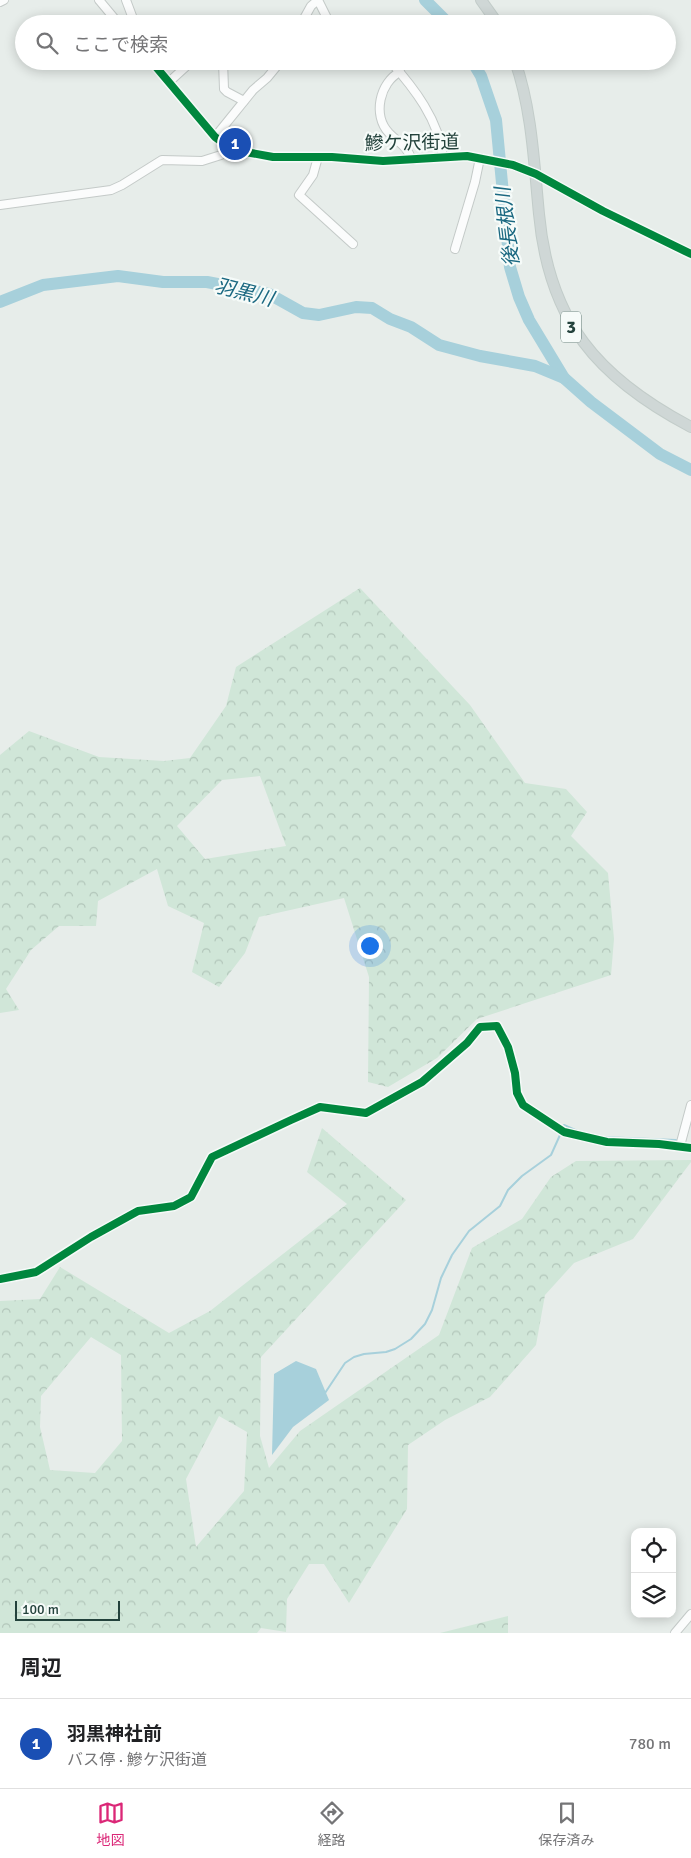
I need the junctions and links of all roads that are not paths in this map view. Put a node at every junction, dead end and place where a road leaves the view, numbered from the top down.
1 (4, 0) edge
2 (99, 0) edge
3 (126, 0) edge
4 (318, 0) edge
5 (481, 0) edge
6 (0, 2) edge
7 (112, 15) edge
8 (132, 15) edge
9 (306, 15) edge
10 (326, 15) edge
11 (492, 15) edge
12 (159, 70) edge
13 (182, 70) edge
14 (223, 70) edge
15 (273, 70) edge
16 (517, 70) edge
17 (400, 72) joint
18 (169, 82) junction
19 (244, 101) junction
20 (215, 137) junction
21 (229, 147) junction
22 (318, 157) junction
23 (443, 157) junction
24 (484, 158) junction
25 (412, 160) junction
26 (536, 174) junction
27 (0, 205) edge
28 (353, 244) dead end
29 (455, 249) dead end
30 (691, 254) edge
31 (691, 427) edge
32 (691, 1105) edge
33 (680, 1146) junction
34 (691, 1148) edge
35 (0, 1280) edge
36 (691, 1614) edge
37 (675, 1633) edge

1 - 6 street
2 - 7 street
3 - 8 street
4 - 9 street
4 - 10 street
5 - 11 main road
12 - 18 street, 鰺ケ沢街道
13 - 18 street
14 - 19 street
15 - 19 street
16 - 26 main road, 3
17 - 23 street
17 - 25 street
18 - 20 street, 鰺ケ沢街道
19 - 20 street
20 - 21 street, 鰺ケ沢街道
21 - 22 street, 鰺ケ沢街道
21 - 27 street
22 - 25 street, 鰺ケ沢街道
22 - 28 street
23 - 24 street, 鰺ケ沢街道
23 - 25 street, 鰺ケ沢街道
24 - 26 street, 鰺ケ沢街道
24 - 29 street
26 - 30 street, 鰺ケ沢街道
26 - 31 main road, 3
32 - 33 street
33 - 34 street
33 - 35 street
36 - 37 street

